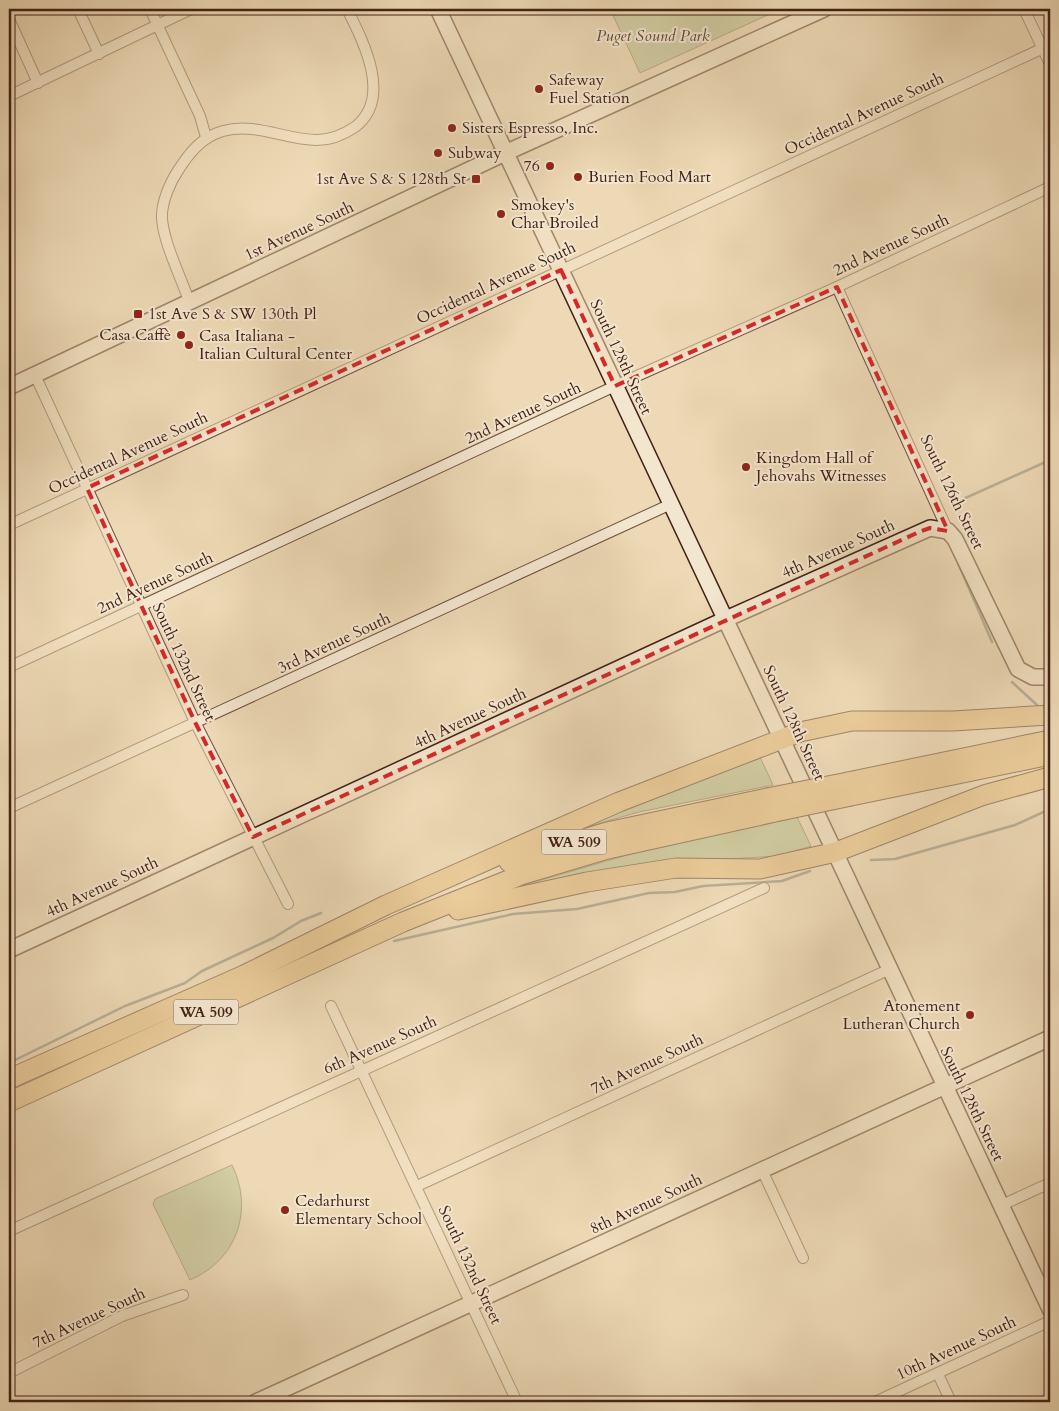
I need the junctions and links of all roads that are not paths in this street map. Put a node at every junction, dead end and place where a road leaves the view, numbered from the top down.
1 (78, 9) edge
2 (150, 9) edge
3 (191, 9) edge
4 (347, 9) edge
5 (438, 9) edge
6 (824, 9) edge
7 (1024, 9) edge
8 (9, 19) edge
9 (157, 25) junction
10 (1047, 47) edge
11 (99, 54) junction
12 (1050, 64) edge
13 (38, 83) junction
14 (9, 96) edge
15 (206, 137) junction
16 (505, 153) junction
17 (1050, 187) edge
18 (561, 270) junction
19 (837, 287) junction
20 (190, 302) junction
21 (35, 375) junction
22 (615, 386) junction
23 (9, 387) edge
24 (87, 488) junction
25 (671, 504) junction
26 (9, 525) edge
27 (948, 531) junction
28 (141, 606) junction
29 (726, 619) junction
30 (9, 668) edge
31 (1050, 677) edge
32 (1050, 716) edge
33 (195, 722) junction
34 (782, 739) junction
35 (1050, 740) edge
36 (1050, 755) edge
37 (1050, 777) edge
38 (850, 789) junction
39 (771, 805) junction
40 (9, 808) edge
41 (253, 837) junction
42 (836, 852) junction
43 (764, 888) dead end
44 (288, 904) dead end
45 (386, 905) junction
46 (403, 922) junction
47 (9, 950) edge
48 (890, 969) junction
49 (331, 1006) dead end
50 (1050, 1038) edge
51 (361, 1070) junction
52 (9, 1079) edge
53 (944, 1087) junction
54 (9, 1102) edge
55 (762, 1170) junction
56 (1050, 1182) edge
57 (416, 1186) junction
58 (1002, 1205) junction
59 (9, 1231) edge
60 (804, 1258) dead end
61 (183, 1295) dead end
62 (472, 1303) junction
63 (1050, 1309) edge
64 (1050, 1321) edge
65 (9, 1373) edge
66 (938, 1374) junction
67 (256, 1402) edge
68 (517, 1402) edge
69 (875, 1402) edge
70 (951, 1402) edge

1 - 11 street
2 - 9 street
3 - 9 street
4 - 15 street
5 - 16 main road, South 128th Street
6 - 16 main road, 1st Avenue South
7 - 10 street
8 - 13 street
9 - 11 street
9 - 15 street
10 - 12 street
10 - 18 street, Occidental Avenue South
11 - 13 street
13 - 14 street
15 - 20 street
16 - 18 main road, South 128th Street
16 - 20 main road, 1st Avenue South
17 - 19 street, 2nd Avenue South
18 - 22 main road, South 128th Street
18 - 24 street, Occidental Avenue South
19 - 22 street, 2nd Avenue South
19 - 27 street, South 126th Street
20 - 21 main road, 1st Avenue South
21 - 23 main road, 1st Avenue South
21 - 24 street, South 132nd Street
22 - 25 main road, South 128th Street
22 - 28 street, 2nd Avenue South
24 - 26 street, Occidental Avenue South
24 - 28 street, South 132nd Street
25 - 29 main road, South 128th Street
25 - 33 street, 3rd Avenue South
27 - 29 main road, 4th Avenue South
27 - 31 main road, South 126th Street
28 - 30 street, 2nd Avenue South
28 - 33 street, South 132nd Street
29 - 34 main road, South 128th Street
29 - 41 main road, 4th Avenue South
32 - 34 highway
33 - 40 street, 3rd Avenue South
33 - 41 street, South 132nd Street
34 - 42 main road, South 128th Street
34 - 45 highway
35 - 38 highway, WA 509
36 - 38 highway, WA 509
37 - 42 highway
38 - 39 highway, WA 509, bridge
39 - 45 highway, WA 509
39 - 46 highway, WA 509
41 - 44 street, South 132nd Street
41 - 47 main road, 4th Avenue South
42 - 46 highway
42 - 48 main road, South 128th Street
43 - 51 street, 6th Avenue South
45 - 52 highway, WA 509
46 - 54 highway, WA 509
48 - 53 main road, South 128th Street
48 - 57 street, 7th Avenue South
49 - 51 street, South 132nd Street
50 - 53 main road, 8th Avenue South
51 - 57 street, South 132nd Street
51 - 59 street, 6th Avenue South
53 - 55 main road, 8th Avenue South
53 - 58 main road, South 128th Street
55 - 60 street
55 - 62 main road, 8th Avenue South
56 - 58 street
57 - 62 street, South 132nd Street
58 - 63 main road, South 128th Street
61 - 65 street, 7th Avenue South
62 - 67 main road, 8th Avenue South
62 - 68 street, South 132nd Street
64 - 66 street, 10th Avenue South
66 - 69 street, 10th Avenue South
66 - 70 street

